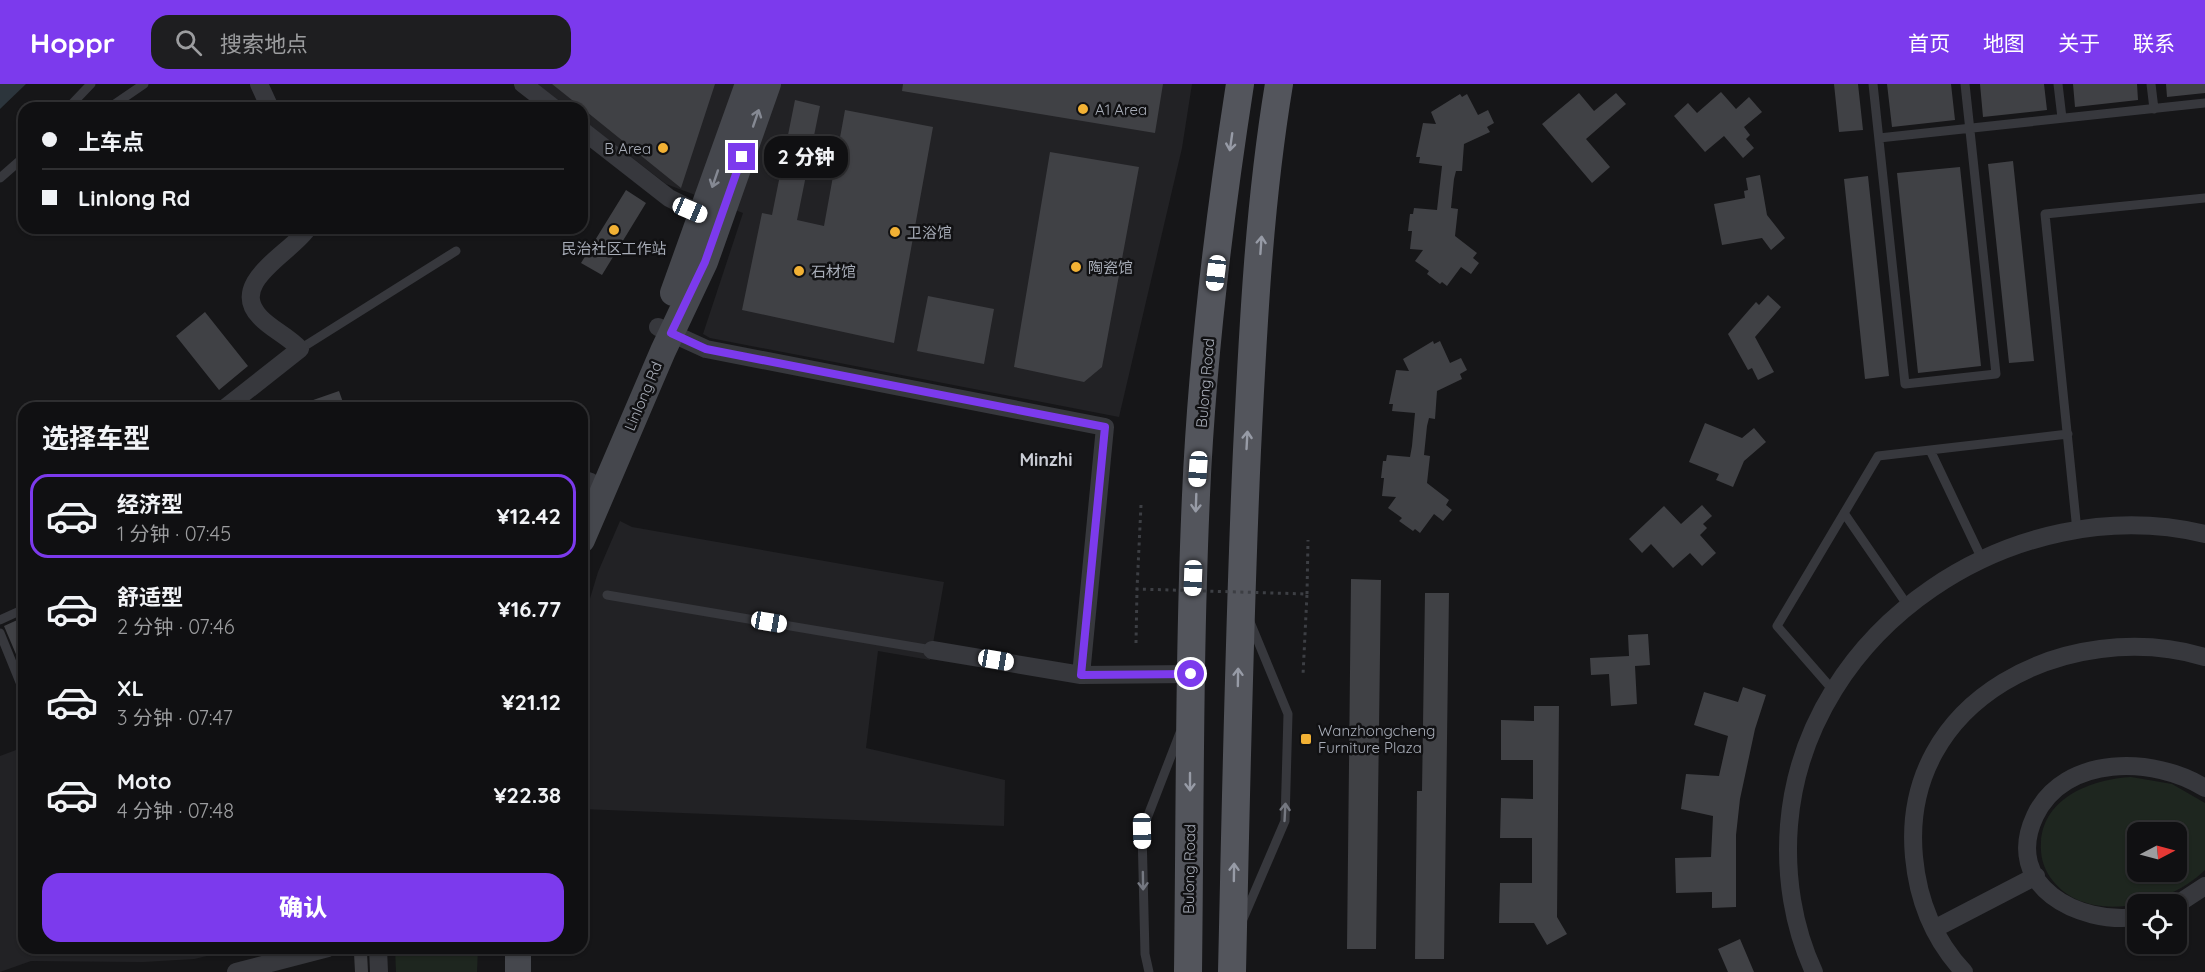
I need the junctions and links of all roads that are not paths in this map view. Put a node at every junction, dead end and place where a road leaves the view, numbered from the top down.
1 (91, 84) edge
2 (144, 84) edge
3 (259, 84) edge
4 (523, 84) edge
5 (748, 84) edge
6 (768, 84) edge
7 (1240, 84) edge
8 (1279, 84) edge
9 (1873, 84) edge
10 (1965, 84) edge
11 (2058, 84) edge
12 (2151, 84) edge
13 (74, 102) edge
14 (118, 102) edge
15 (267, 102) edge
16 (546, 102) edge
17 (2205, 103) edge
18 (2154, 109) junction
19 (2062, 118) junction
20 (1970, 128) junction
21 (588, 135) edge
22 (1878, 138) junction
23 (18, 162) edge
24 (0, 178) edge
25 (2205, 198) edge
26 (703, 215) junction
27 (302, 234) edge
28 (456, 251) dead end
29 (664, 330) junction
30 (300, 349) junction
31 (233, 402) edge
32 (2068, 434) junction
33 (1930, 450) junction
34 (588, 482) edge
35 (1844, 513) junction
36 (588, 525) edge
37 (2077, 531) junction
38 (2205, 534) edge
39 (1982, 559) junction
40 (607, 595) dead end
41 (1240, 598) junction
42 (1908, 606) junction
43 (18, 612) edge
44 (0, 620) edge
45 (0, 633) edge
46 (932, 650) joint
47 (2205, 657) edge
48 (18, 663) edge
49 (13, 665) junction
50 (1191, 674) junction
51 (1081, 675) junction
52 (18, 677) edge
53 (1833, 689) junction
54 (1190, 706) junction
55 (2205, 788) edge
56 (2036, 876) junction
57 (2205, 886) edge
58 (2187, 898) edge
59 (2127, 917) edge
60 (1934, 929) junction
61 (1233, 944) junction
62 (310, 954) edge
63 (378, 954) edge
64 (503, 954) edge
65 (518, 954) edge
66 (270, 967) edge
67 (236, 972) edge
68 (380, 972) edge
69 (503, 972) edge
70 (518, 972) edge
71 (1149, 972) edge
72 (1188, 972) edge
73 (1232, 972) edge
74 (1814, 972) edge
75 (1964, 972) edge

1 - 13 lane
2 - 14 lane
3 - 15 street
4 - 16 street
5 -> 26 main road, Linlong Rd
29 -> 6 main road, Linlong Rd
7 -> 50 main road, Bulong Road
41 -> 8 main road
9 - 22 lane
10 - 20 lane
11 - 19 lane
12 - 18 lane
17 - 18 lane
18 - 19 lane
19 - 20 lane
20 - 22 lane
20 - 22 lane
21 - 26 street
23 - 24 lane
25 - 32 lane
26 - 29 main road, Linlong Rd
27 - 30 street
28 - 30 lane
29 - 34 main road, Linlong Rd
29 - 36 main road, Linlong Rd
29 - 51 street
30 - 31 street
32 - 33 lane
32 - 37 lane
33 - 35 lane
33 - 39 lane
35 - 42 lane
35 - 53 lane
37 - 38 street
37 - 39 street
39 - 42 street
40 - 46 lane
61 -> 41 main road
61 -> 41 lane
42 - 53 street
43 - 44 lane
45 - 49 lane
46 - 51 street
47 - 60 street
48 - 49 lane
49 - 52 lane
50 - 51 street
50 - 54 main road, Bulong Road
53 - 74 street
54 -> 71 lane
54 -> 72 main road, Bulong Road
55 - 56 street
56 - 59 street
56 - 60 street
57 - 58 street
60 - 75 street
61 - 73 main road
62 - 66 street
63 - 68 street
64 - 69 main road
65 - 70 main road
66 - 67 street

